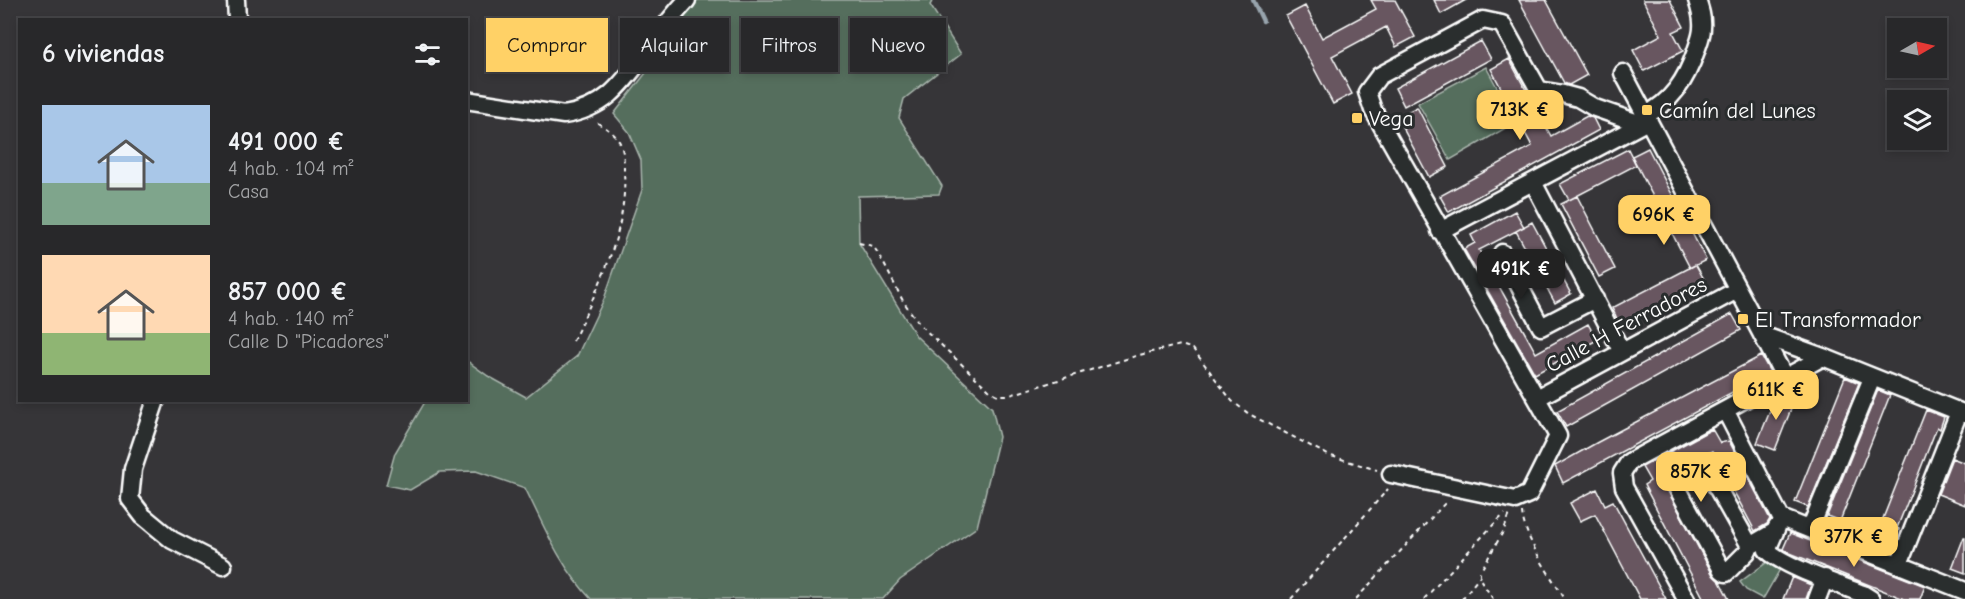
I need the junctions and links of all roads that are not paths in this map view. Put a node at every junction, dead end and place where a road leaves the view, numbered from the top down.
1 (236, 0) edge
2 (687, 0) edge
3 (1697, 0) edge
4 (237, 18) edge
5 (1623, 73) dead end
6 (468, 100) edge
7 (1644, 120) junction
8 (1533, 182) junction
9 (1440, 231) junction
10 (1502, 252) dead end
11 (1737, 290) junction
12 (1594, 299) junction
13 (1762, 335) junction
14 (1622, 352) junction
15 (1823, 357) junction
16 (1785, 378) junction
17 (1872, 378) junction
18 (1537, 398) junction
19 (155, 402) edge
20 (1725, 410) junction
21 (1962, 413) edge
22 (1395, 475) road end
23 (1778, 525) junction
24 (1810, 529) junction
25 (1750, 546) junction
26 (1899, 564) junction
27 (223, 566) dead end
28 (1825, 578) junction
29 (1954, 592) edge
30 (1867, 596) edge
31 (1686, 599) edge
32 (1817, 599) edge

1 - 4 street
2 - 6 street
3 - 7 street
5 - 7 street
7 - 8 street
7 - 9 street
7 - 11 street
8 - 9 street
8 - 12 street
9 - 18 street
10 - 12 street
11 - 13 street
11 - 14 street, Calle H Ferradores
12 - 14 street
13 - 15 street
13 - 16 street
14 - 18 street, Calle H Ferradores
15 - 16 street
15 - 17 street
16 - 20 street
17 - 21 street
17 - 24 street
18 - 22 street
19 - 27 street
20 - 23 street
20 - 31 street
21 - 26 street
23 - 24 street
23 - 25 street
23 - 28 street
24 - 26 street
25 - 25 street
26 - 29 street
28 - 30 street
28 - 32 street

